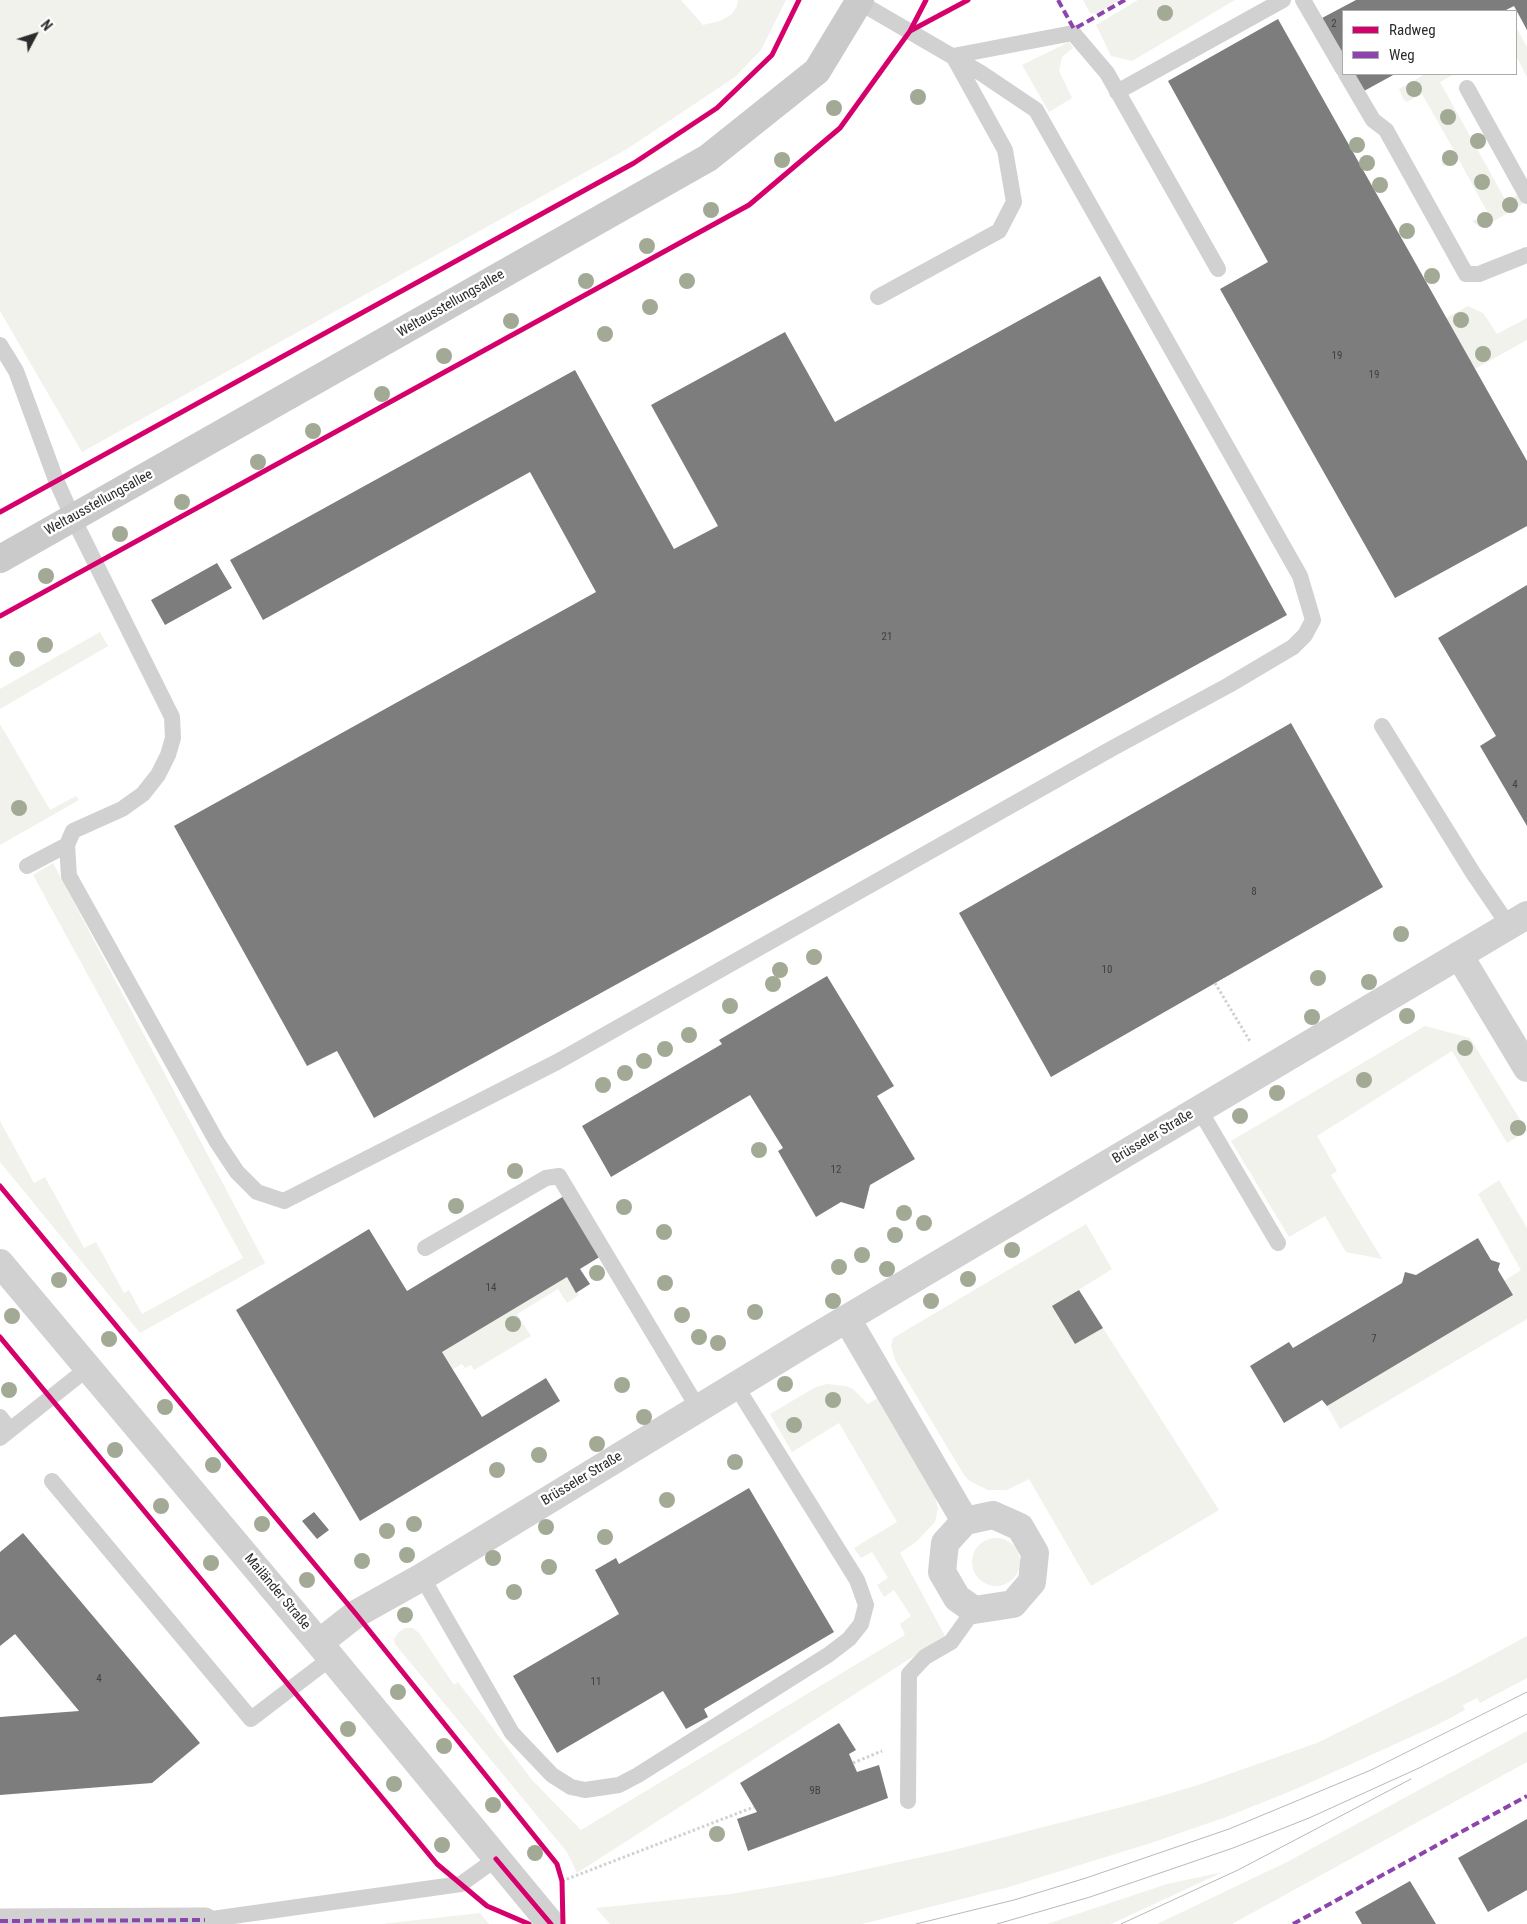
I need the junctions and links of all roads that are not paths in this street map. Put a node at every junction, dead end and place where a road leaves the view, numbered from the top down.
1 (1283, 0) edge
2 (1303, 0) edge
3 (860, 1) edge
4 (953, 56) junction
5 (1342, 66) edge
6 (1347, 75) edge
7 (1467, 88) dead end
8 (1117, 92) junction
9 (1527, 196) edge
10 (1527, 256) edge
11 (1218, 269) dead end
12 (878, 297) dead end
13 (0, 345) edge
14 (73, 518) junction
15 (0, 559) edge
16 (1382, 726) dead end
17 (67, 845) junction
18 (28, 866) dead end
19 (1518, 920) edge
20 (1459, 955) junction
21 (1527, 1068) edge
22 (1199, 1109) junction
23 (1278, 1243) dead end
24 (425, 1248) dead end
25 (0, 1263) edge
26 (847, 1319) junction
27 (88, 1368) junction
28 (736, 1386) junction
29 (698, 1408) junction
30 (3, 1428) edge
31 (52, 1481) dead end
32 (965, 1522) junction
33 (422, 1577) junction
34 (974, 1610) junction
35 (325, 1650) junction
36 (908, 1801) dead end
37 (496, 1859) junction
38 (205, 1920) joint
39 (0, 1921) edge
40 (551, 1924) edge

1 - 8 lane
2 - 5 lane
3 - 4 lane
3 - 14 main road, Weltausstellungsallee
4 - 8 lane
4 - 12 lane
4 - 17 lane
6 - 10 lane
7 - 9 lane
8 - 11 lane
13 - 14 lane
14 - 15 main road, Weltausstellungsallee
14 - 17 lane
16 - 19 lane
17 - 18 lane
19 - 20 street, Brüsseler Straße
20 - 21 street
20 - 22 street, Brüsseler Straße
22 - 23 lane
22 - 26 street, Brüsseler Straße
24 - 29 lane
25 - 27 street, Mailänder Straße
26 - 28 street, Brüsseler Straße
26 - 32 street
27 - 30 lane
27 - 35 street, Mailänder Straße
28 - 29 street, Brüsseler Straße
28 - 33 lane
29 - 33 street, Brüsseler Straße
31 - 35 lane
32 - 34 street
32 - 34 street
33 - 35 street, Brüsseler Straße
34 - 36 lane
35 - 37 street, Mailänder Straße
37 - 38 lane
37 - 40 street, Mailänder Straße
38 - 39 street

